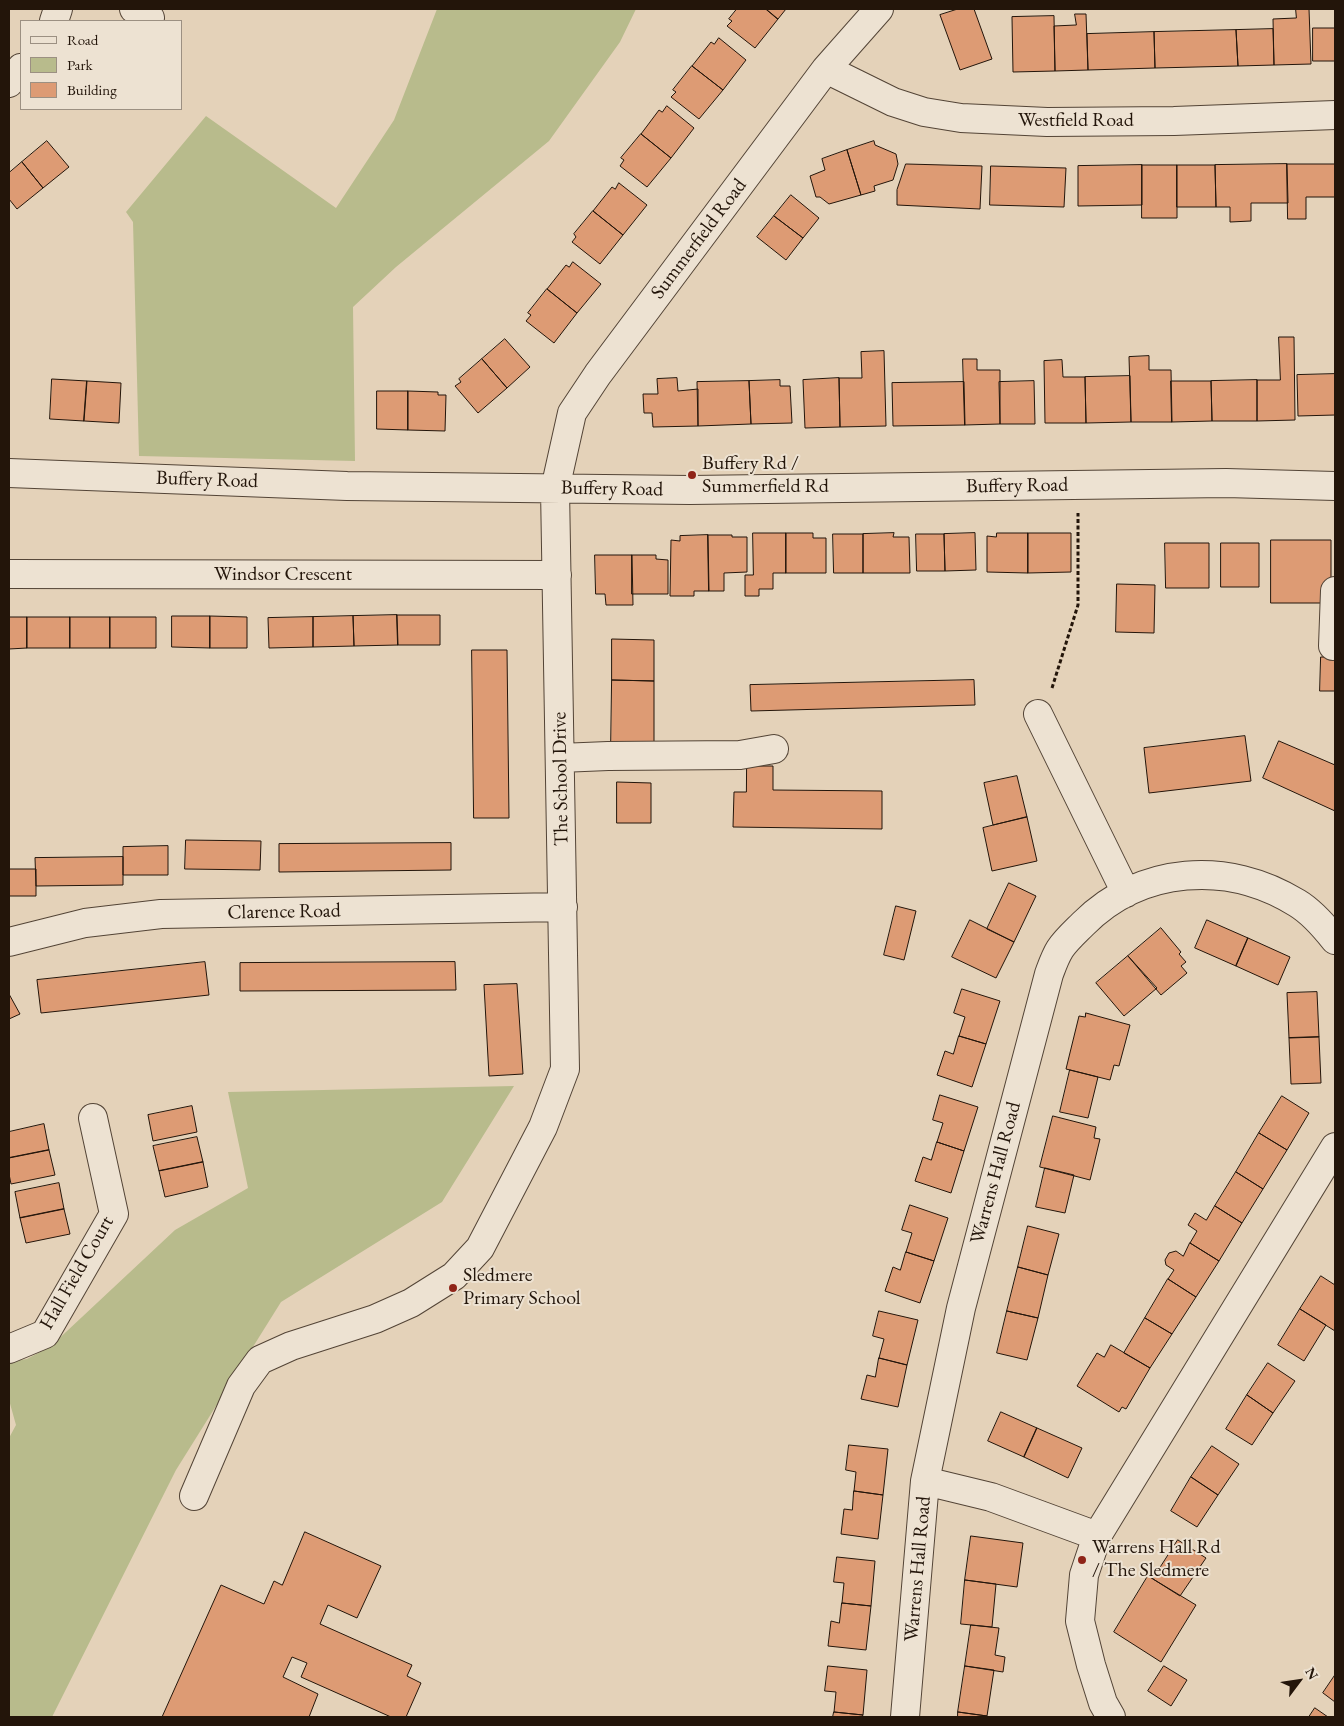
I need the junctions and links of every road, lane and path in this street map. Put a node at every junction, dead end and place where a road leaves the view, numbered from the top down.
1 (879, 9) edge
2 (20, 69) edge
3 (826, 69) junction
4 (9, 83) edge
5 (1335, 115) edge
6 (9, 472) edge
7 (1077, 485) junction
8 (555, 489) junction
9 (1335, 493) edge
10 (9, 574) edge
11 (557, 575) junction
12 (1335, 592) edge
13 (1333, 646) dead end
14 (1040, 719) joint
15 (774, 749) dead end
16 (560, 758) junction
17 (1126, 893) junction
18 (563, 907) junction
19 (1335, 940) edge
20 (9, 942) edge
21 (92, 1118) dead end
22 (1335, 1147) edge
23 (9, 1349) edge
24 (925, 1482) junction
25 (194, 1496) dead end
26 (1097, 1536) junction
27 (905, 1717) edge
28 (1111, 1717) edge

1 - 3 street, Summerfield Road
2 - 4 street
3 - 5 street, Westfield Road
3 - 8 street, Summerfield Road
6 - 8 street, Buffery Road
7 - 8 street, Buffery Road
7 - 9 street, Buffery Road
7 - 14 path
8 - 11 street, The School Drive
10 - 11 street, Windsor Crescent
11 - 16 street, The School Drive
12 - 13 street
14 - 17 street
15 - 16 street
16 - 18 street, The School Drive
17 - 19 street, Warrens Hall Road
17 - 24 street, Warrens Hall Road
18 - 20 street, Clarence Road
18 - 25 street, The School Drive
21 - 23 street, Hall Field Court
22 - 26 street
24 - 26 street
24 - 27 street, Warrens Hall Road
26 - 28 street

